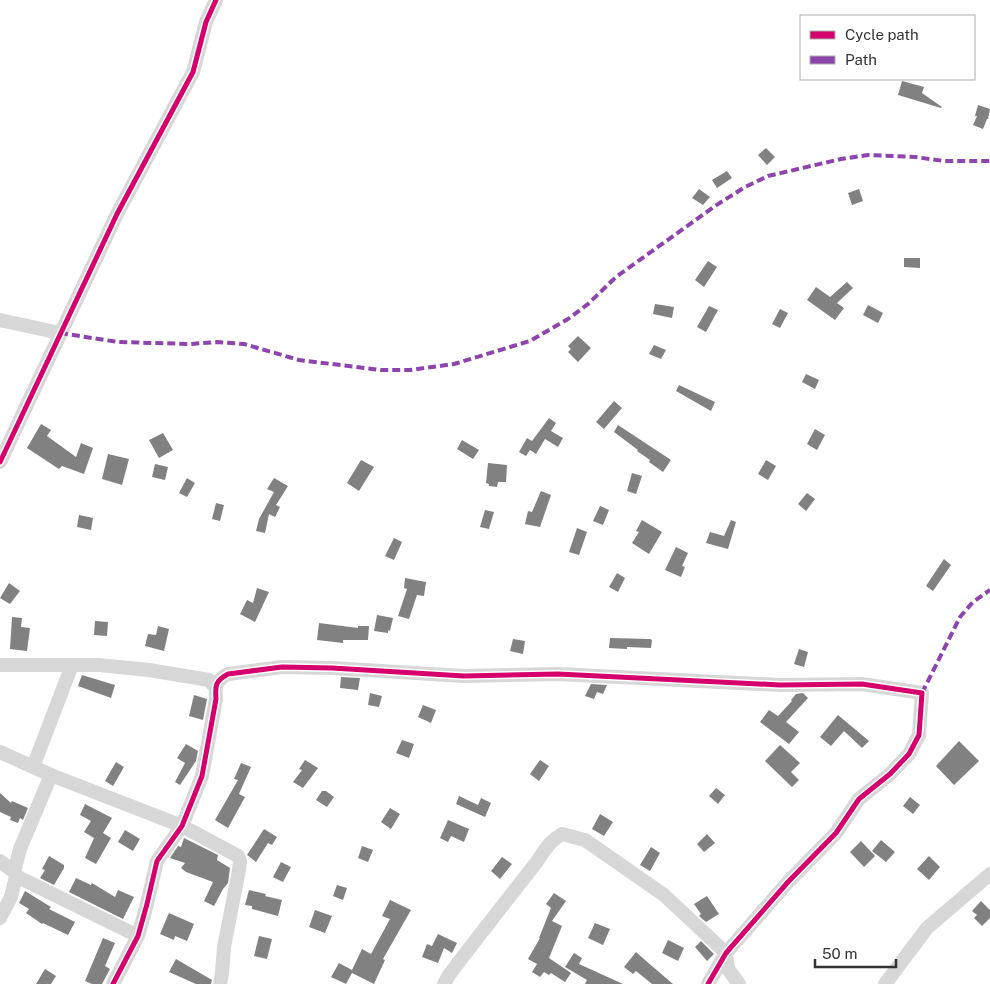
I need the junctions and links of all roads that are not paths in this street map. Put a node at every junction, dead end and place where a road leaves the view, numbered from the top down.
1 (216, 0) edge
2 (0, 320) edge
3 (60, 334) junction
4 (0, 462) edge
5 (0, 665) edge
6 (72, 666) junction
7 (215, 687) junction
8 (0, 752) edge
9 (33, 767) junction
10 (50, 775) junction
11 (182, 826) junction
12 (0, 862) edge
13 (15, 874) junction
14 (990, 874) edge
15 (0, 918) edge
16 (138, 936) junction
17 (726, 953) junction
18 (113, 984) edge
19 (220, 984) edge
20 (444, 984) edge
21 (708, 984) edge
22 (739, 984) edge
23 (885, 984) edge

1 - 3 street
2 - 3 street
3 - 4 street
5 - 6 street
6 - 7 street
6 - 9 street
7 - 11 street
7 - 17 street
8 - 9 street
9 - 10 street
10 - 11 street
10 - 13 street
11 - 16 street
11 - 19 street
12 - 13 street
13 - 15 street
13 - 16 street
14 - 23 street
16 - 18 street
17 - 20 street
17 - 21 street
17 - 22 street

